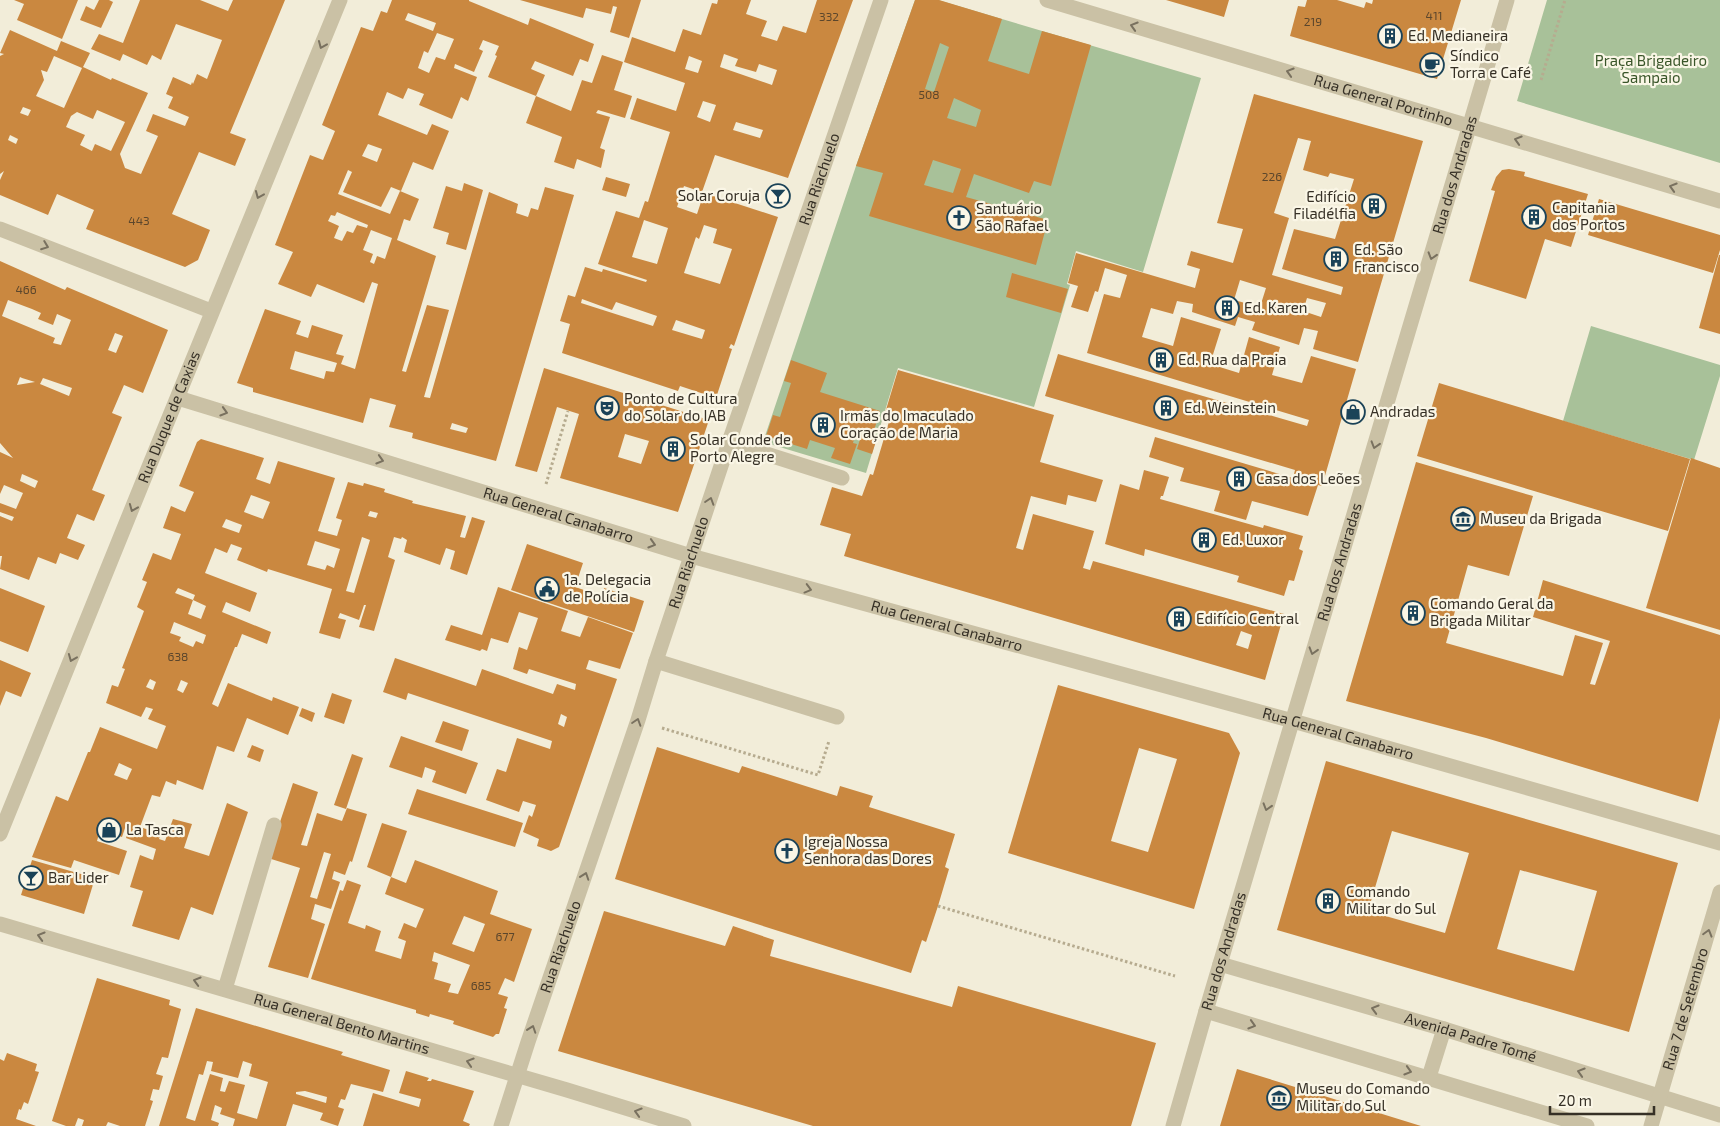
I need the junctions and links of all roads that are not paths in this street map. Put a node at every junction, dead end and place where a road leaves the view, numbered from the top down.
1 (340, 0) edge
2 (881, 0) edge
3 (1047, 0) edge
4 (1508, 0) edge
5 (1471, 126) junction
6 (1720, 201) edge
7 (0, 229) edge
8 (211, 312) junction
9 (178, 398) junction
10 (729, 442) junction
11 (842, 478) dead end
12 (691, 556) junction
13 (656, 661) junction
14 (837, 717) road end
15 (1293, 721) junction
16 (274, 825) dead end
17 (0, 834) edge
18 (1720, 843) edge
19 (1720, 892) edge
20 (0, 924) edge
21 (1220, 964) junction
22 (225, 989) junction
23 (1206, 1011) junction
24 (1444, 1029) junction
25 (517, 1076) junction
26 (1429, 1077) junction
27 (1660, 1097) junction
28 (1720, 1115) edge
29 (502, 1126) edge
30 (684, 1126) edge
31 (1172, 1126) edge
32 (1587, 1126) edge
33 (1651, 1126) edge

1 -> 8 street, Rua Duque de Caxias
2 - 10 street, Rua Riachuelo
5 -> 3 street, Rua General Portinho
4 - 5 street, Rua dos Andradas
6 -> 5 street, Rua General Portinho
5 -> 15 street, Rua dos Andradas
7 -> 8 street
8 - 9 street, Rua Duque de Caxias
9 -> 12 street, Rua General Canabarro
9 -> 17 street, Rua Duque de Caxias
10 - 11 street
12 -> 10 street, Rua Riachuelo
12 - 13 street, Rua Riachuelo
12 -> 15 street, Rua General Canabarro
13 - 14 street
25 -> 13 street, Rua Riachuelo
15 - 18 street, Rua General Canabarro
15 -> 21 street, Rua dos Andradas
16 - 22 street
27 -> 19 street, Rua 7 de Setembro
22 -> 20 street, Rua General Bento Martins
21 - 23 street, Rua dos Andradas
24 -> 21 street, Avenida Padre Tomé
25 -> 22 street, Rua General Bento Martins
23 -> 26 street
23 - 31 street, Rua dos Andradas
24 - 26 street
27 -> 24 street, Avenida Padre Tomé
25 - 29 street, Rua Riachuelo
30 -> 25 street, Rua General Bento Martins
26 - 32 street
27 - 28 street, Avenida Padre Tomé
27 - 33 street, Rua 7 de Setembro

